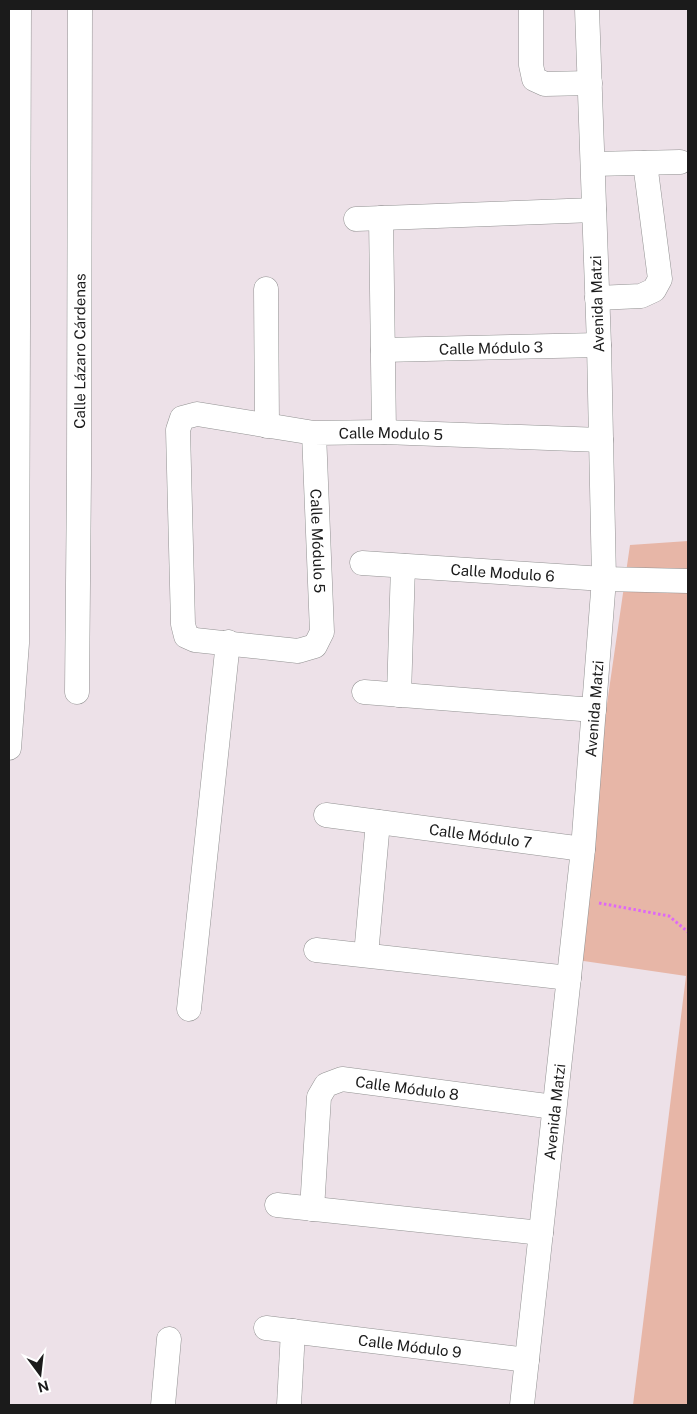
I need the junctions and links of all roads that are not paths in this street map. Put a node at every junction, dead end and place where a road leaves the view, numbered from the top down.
1 (19, 9) edge
2 (80, 9) edge
3 (531, 9) edge
4 (587, 9) edge
5 (590, 83) junction
6 (680, 162) dead end
7 (645, 163) junction
8 (593, 164) junction
9 (594, 210) junction
10 (381, 218) junction
11 (356, 219) dead end
12 (266, 289) dead end
13 (597, 298) junction
14 (599, 345) junction
15 (383, 350) junction
16 (267, 426) junction
17 (384, 432) junction
18 (314, 433) junction
19 (601, 440) junction
20 (362, 563) dead end
21 (403, 566) junction
22 (604, 579) junction
23 (688, 581) edge
24 (228, 642) junction
25 (77, 692) dead end
26 (364, 692) dead end
27 (399, 695) junction
28 (594, 710) junction
29 (9, 748) edge
30 (326, 815) dead end
31 (378, 822) junction
32 (583, 849) junction
33 (316, 950) dead end
34 (366, 955) junction
35 (569, 978) junction
36 (189, 1009) dead end
37 (554, 1107) junction
38 (277, 1205) dead end
39 (312, 1209) junction
40 (541, 1233) junction
41 (266, 1328) dead end
42 (293, 1331) junction
43 (169, 1339) dead end
44 (527, 1360) junction
45 (163, 1405) edge
46 (289, 1405) edge
47 (522, 1405) edge

1 - 29 street
2 - 25 street, Calle Lázaro Cárdenas
3 - 5 street
4 - 5 street, Avenida Matzi
5 - 8 street, Avenida Matzi
6 - 7 street
7 - 8 street
7 - 13 street
8 - 9 street, Avenida Matzi
9 - 10 street
9 - 13 street, Avenida Matzi
10 - 11 street
10 - 15 street
12 - 16 street
13 - 14 street, Avenida Matzi
14 - 15 street, Calle Módulo 3
14 - 19 street, Avenida Matzi
15 - 17 street
16 - 18 street, Calle Modulo 5
16 - 24 street, Calle Modulo 5
17 - 18 street, Calle Modulo 5
17 - 19 street, Calle Modulo 5
18 - 24 street, Calle Módulo 5
19 - 22 street, Avenida Matzi
20 - 21 street, Calle Modulo 6
21 - 22 street, Calle Modulo 6
21 - 27 street
22 - 23 street, Calle Modulo 6
22 - 28 street, Avenida Matzi
24 - 36 street
26 - 27 street
27 - 28 street
28 - 32 street, Avenida Matzi
30 - 31 street, Calle Módulo 7
31 - 32 street, Calle Módulo 7
31 - 34 street
32 - 35 street, Avenida Matzi
33 - 34 street
34 - 35 street
35 - 37 street, Avenida Matzi
37 - 39 street, Calle Módulo 8
37 - 40 street, Avenida Matzi
38 - 39 street
39 - 40 street
40 - 44 street, Avenida Matzi
41 - 42 street, Calle Módulo 9
42 - 44 street, Calle Módulo 9
42 - 46 street
43 - 45 street
44 - 47 street, Avenida Matzi

